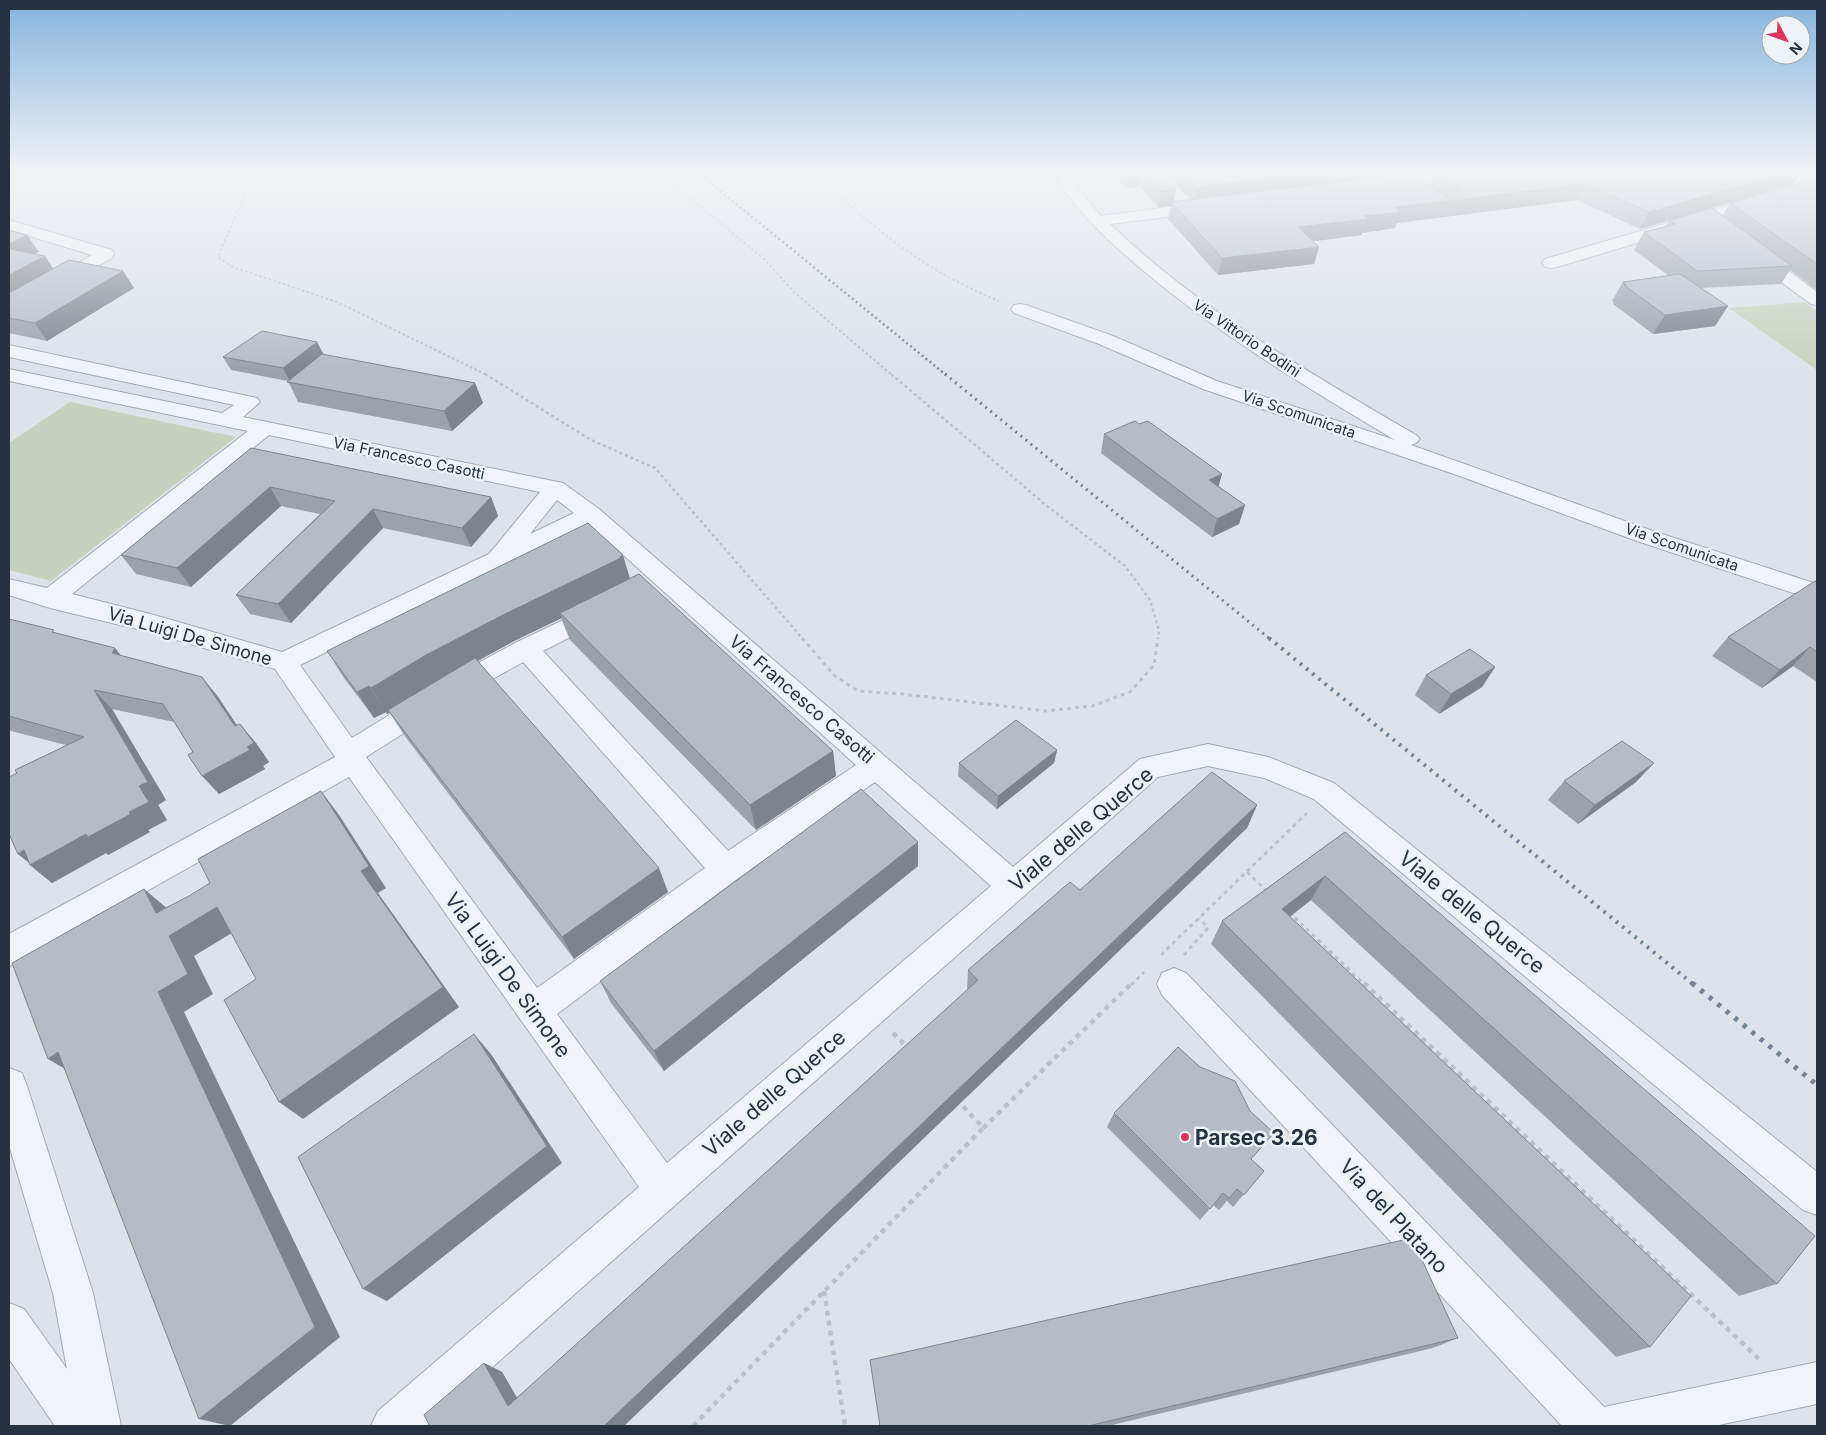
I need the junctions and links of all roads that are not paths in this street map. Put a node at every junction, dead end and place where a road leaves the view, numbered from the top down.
1 (56, 239) edge
2 (1114, 239) edge
3 (1636, 239) edge
4 (1746, 248) edge
5 (1551, 263) dead end
6 (1817, 300) edge
7 (9, 308) edge
8 (1020, 309) road end
9 (9, 351) edge
10 (9, 374) edge
11 (226, 420) junction
12 (264, 428) junction
13 (1462, 469) junction
14 (555, 488) junction
15 (591, 514) junction
16 (495, 561) junction
17 (665, 579) junction
18 (9, 587) edge
19 (1817, 593) edge
20 (50, 599) junction
21 (526, 649) junction
22 (284, 662) junction
23 (350, 757) junction
24 (877, 765) junction
25 (726, 870) junction
26 (1012, 886) junction
27 (9, 951) edge
28 (1174, 984) road end
29 (534, 1010) junction
30 (9, 1086) edge
31 (663, 1189) junction
32 (1817, 1196) edge
33 (9, 1324) edge
34 (1804, 1386) edge
35 (81, 1426) edge
36 (99, 1426) edge
37 (393, 1426) edge
38 (1592, 1426) edge
39 (1612, 1426) edge

1 - 7 street
2 - 13 street, Via Vittorio Bodini
3 - 5 street
4 - 6 street
8 - 13 street, Via Scomunicata
9 - 11 street
10 - 11 street, Via Francesco Casotti
11 - 12 street, Via Francesco Casotti
12 - 14 street, Via Francesco Casotti
12 - 20 street
13 - 19 street, Via Scomunicata
14 - 15 street, Via Francesco Casotti
14 - 16 street
15 - 16 street
15 - 17 street, Via Francesco Casotti
16 - 22 street
17 - 21 street
17 - 24 street, Via Francesco Casotti
18 - 20 street, Via Luigi De Simone
20 - 22 street, Via Luigi De Simone
21 - 23 street
21 - 25 street
22 - 23 street, Via Luigi De Simone
23 - 27 street
23 - 29 street, Via Luigi De Simone
24 - 25 street
24 - 26 street, Via Francesco Casotti
25 - 29 street
26 - 31 street, Viale delle Querce
26 - 32 street, Viale delle Querce
28 - 38 street, Via del Platano
29 - 31 street, Via Luigi De Simone
30 - 36 street
31 - 37 street, Viale delle Querce
33 - 35 street
34 - 39 street

